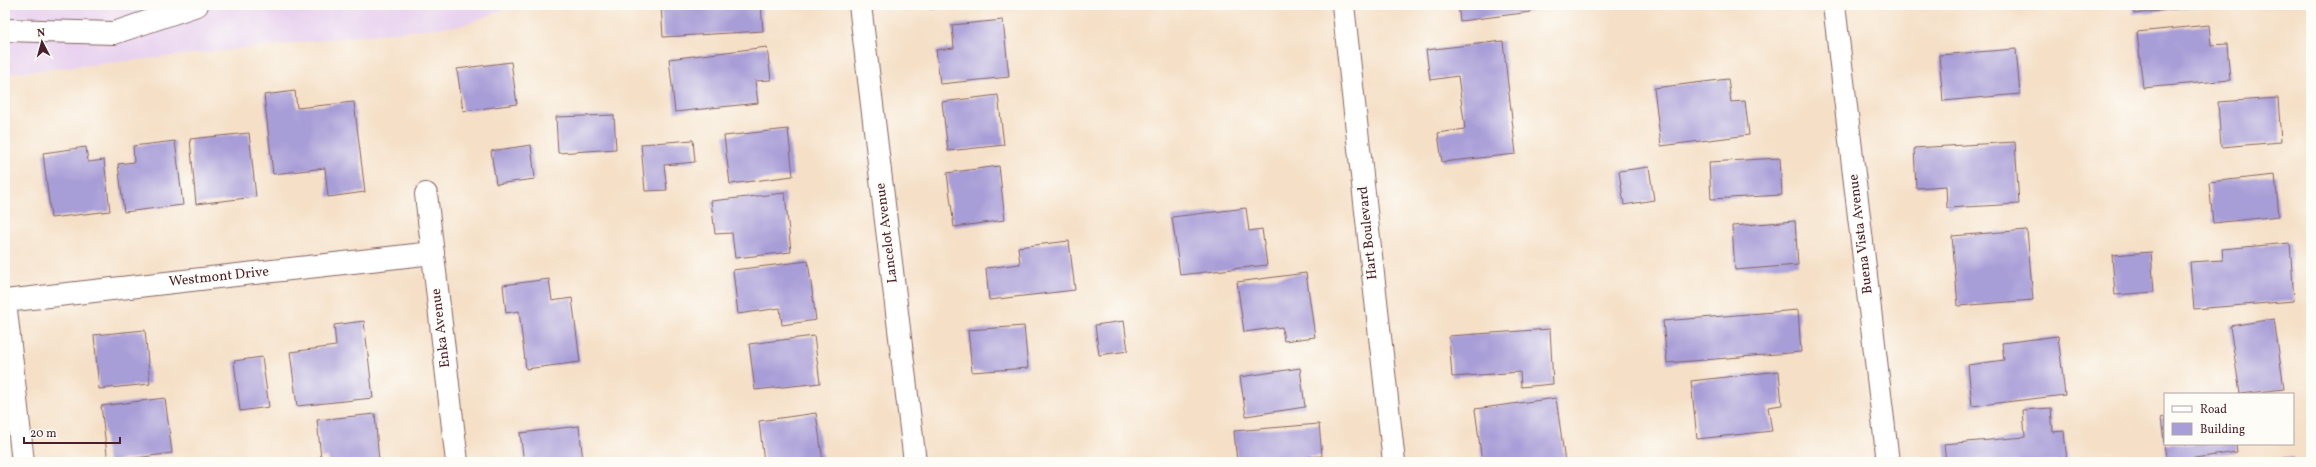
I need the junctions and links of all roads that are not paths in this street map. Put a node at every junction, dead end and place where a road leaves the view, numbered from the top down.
1 (197, 5) edge
2 (860, 5) edge
3 (1343, 5) edge
4 (1834, 5) edge
5 (5, 30) edge
6 (426, 194) dead end
7 (433, 253) junction
8 (5, 301) edge
9 (23, 462) edge
10 (457, 462) edge
11 (914, 462) edge
12 (1394, 462) edge
13 (1888, 462) edge

1 - 5 street
2 - 11 street, Lancelot Avenue
3 - 12 street, Hart Boulevard
4 - 13 street, Buena Vista Avenue
6 - 7 street, Enka Avenue
7 - 8 street, Westmont Drive
7 - 10 street, Enka Avenue
8 - 9 street

